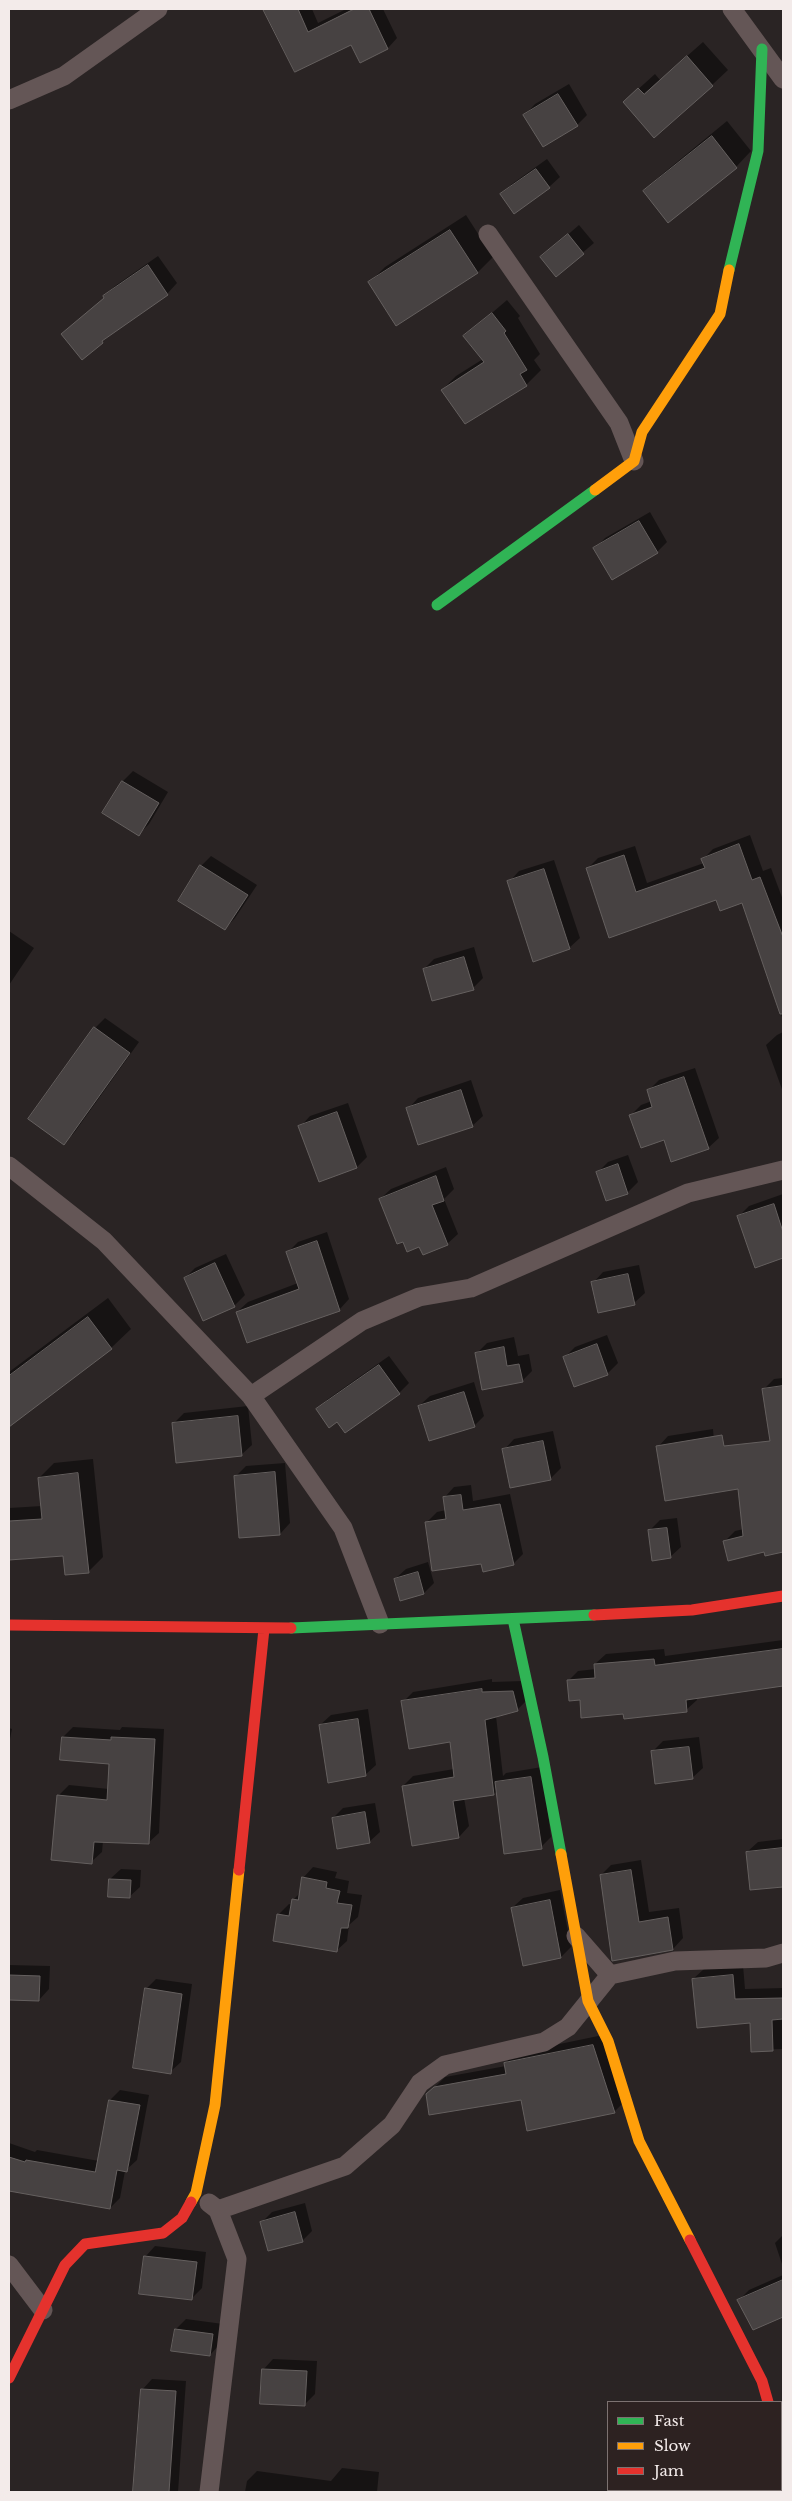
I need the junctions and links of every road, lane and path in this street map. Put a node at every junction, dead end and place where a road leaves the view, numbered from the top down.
1 (158, 9) edge
2 (732, 9) edge
3 (762, 49) junction
4 (783, 79) edge
5 (9, 100) edge
6 (488, 234) dead end
7 (634, 461) junction
8 (437, 606) dead end
9 (9, 1166) edge
10 (783, 1170) edge
11 (251, 1396) junction
12 (783, 1596) edge
13 (513, 1620) junction
14 (380, 1624) junction
15 (9, 1625) edge
16 (264, 1629) junction
17 (576, 1936) junction
18 (783, 1953) edge
19 (610, 1975) junction
20 (588, 2001) junction
21 (196, 2193) junction
22 (218, 2210) junction
23 (9, 2265) edge
24 (44, 2310) junction
25 (9, 2378) edge
26 (768, 2401) edge
27 (209, 2492) edge

1 - 5 street
2 - 3 street
3 - 4 street
3 - 7 street
6 - 7 street
7 - 8 street
9 - 11 street
10 - 11 street
11 - 14 street
12 - 13 street
13 - 14 street
13 - 17 street
14 - 16 street
15 - 16 street
16 - 21 street
17 - 19 street
17 - 20 street
18 - 19 street
19 - 20 street
20 - 22 street
20 - 26 street
21 - 22 street
21 - 24 street
22 - 27 street
23 - 24 street
24 - 25 street

